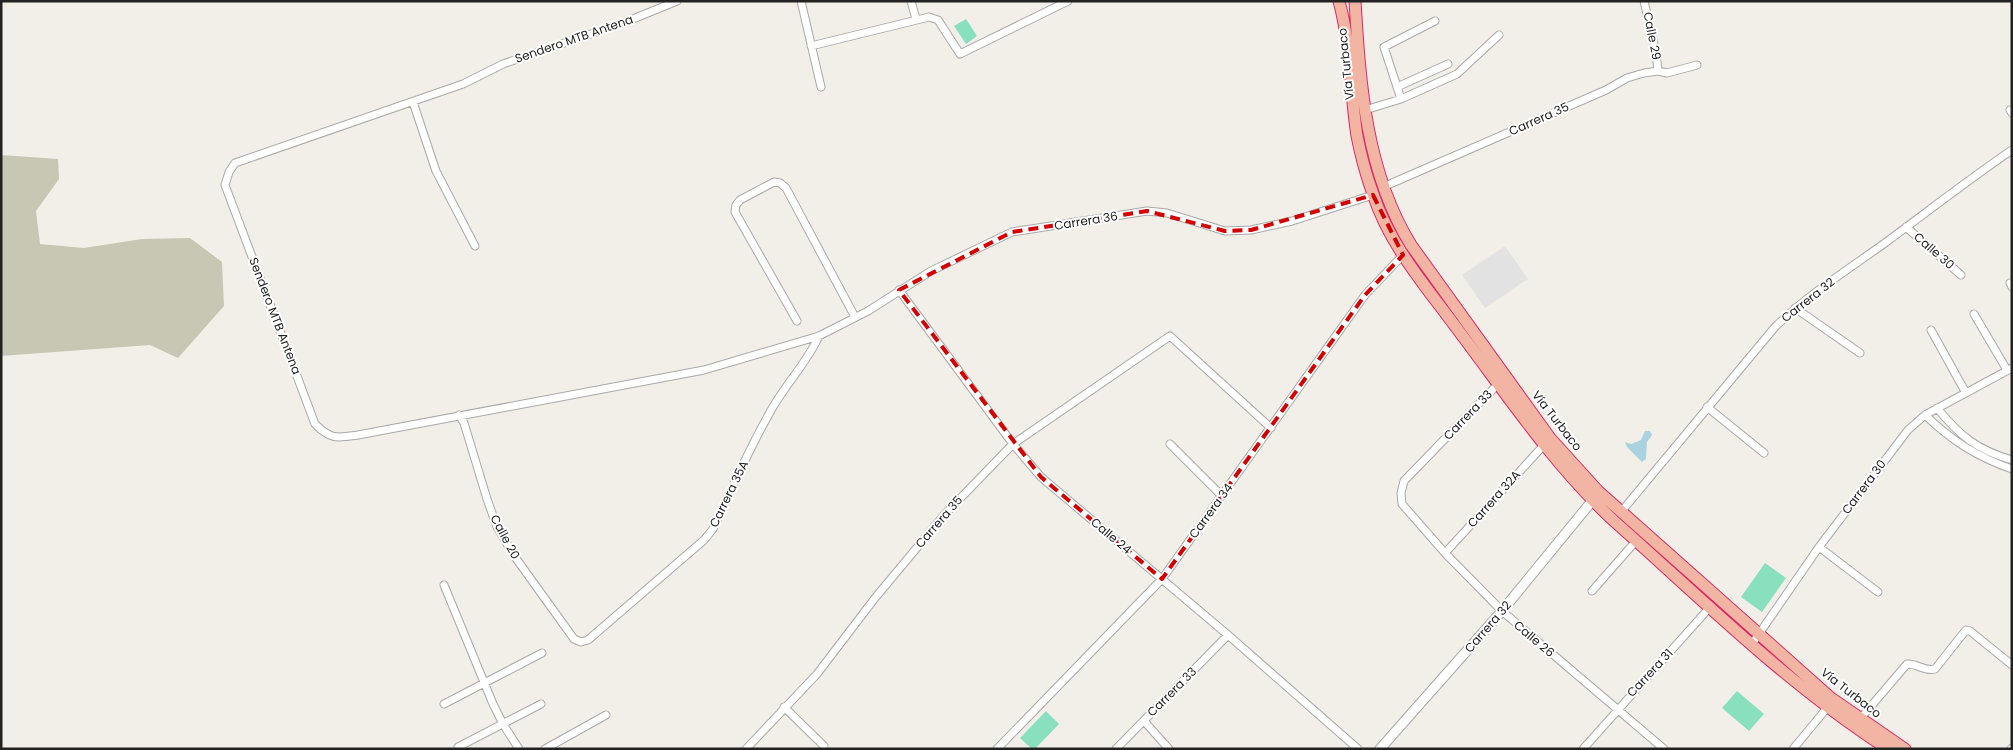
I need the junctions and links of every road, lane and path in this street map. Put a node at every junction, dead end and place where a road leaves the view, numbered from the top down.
1 (677, 1) edge
2 (911, 1) edge
3 (1068, 1) edge
4 (1339, 1) edge
5 (1355, 1) edge
6 (1644, 1) edge
7 (803, 2) edge
8 (916, 20) junction
9 (1435, 21) dead end
10 (1498, 35) dead end
11 (811, 46) junction
12 (1448, 64) dead end
13 (1697, 64) dead end
14 (1658, 71) junction
15 (821, 87) dead end
16 (1397, 87) junction
17 (1400, 99) junction
18 (413, 102) junction
19 (1365, 110) junction
20 (2012, 150) edge
21 (1383, 187) junction
22 (1373, 195) junction
23 (1906, 227) junction
24 (475, 246) dead end
25 (1403, 255) junction
26 (1961, 275) dead end
27 (899, 290) junction
28 (1795, 308) junction
29 (1974, 314) dead end
30 (855, 317) junction
31 (797, 321) dead end
32 (1931, 330) dead end
33 (819, 336) junction
34 (1860, 353) dead end
35 (2010, 369) edge
36 (1498, 384) junction
37 (1966, 393) junction
38 (1707, 407) junction
39 (1938, 408) junction
40 (459, 415) junction
41 (1925, 415) junction
42 (1271, 428) junction
43 (1013, 444) junction
44 (1170, 444) dead end
45 (1543, 446) junction
46 (1764, 453) dead end
47 (2012, 460) edge
48 (2012, 468) edge
49 (1400, 493) joint
50 (1222, 496) junction
51 (1592, 501) junction
52 (1621, 512) junction
53 (1636, 541) junction
54 (1819, 547) junction
55 (1445, 553) junction
56 (1162, 578) junction
57 (444, 585) dead end
58 (1592, 591) dead end
59 (1878, 592) dead end
60 (1714, 603) junction
61 (1502, 611) junction
62 (1228, 635) junction
63 (1755, 639) junction
64 (582, 642) joint
65 (542, 653) dead end
66 (2012, 665) edge
67 (485, 683) junction
68 (444, 704) dead end
69 (541, 704) dead end
70 (784, 707) junction
71 (1827, 708) junction
72 (1617, 709) junction
73 (606, 715) dead end
74 (1860, 719) junction
75 (1144, 721) junction
76 (503, 724) junction
77 (824, 746) dead end
78 (458, 747) dead end
79 (519, 749) edge
80 (545, 749) edge
81 (746, 749) edge
82 (997, 749) edge
83 (1116, 749) edge
84 (1170, 749) edge
85 (1358, 749) edge
86 (1380, 749) edge
87 (1583, 749) edge
88 (1664, 749) edge
89 (1793, 749) edge
90 (1888, 749) edge
91 (1905, 749) edge

1 - 18 street, Sendero MTB Antena
2 - 8 street
3 - 8 street
4 - 22 highway, Vía Turbaco
5 - 19 highway, Vía Turbaco
6 - 14 street, Calle 29
7 - 11 street
8 - 11 street
9 - 16 street
10 - 17 street
11 - 15 street
12 - 16 street
13 - 14 street, Carrera 35
14 - 21 street, Carrera 35
16 - 17 street
17 - 19 street
18 - 24 street
18 - 40 street, Sendero MTB Antena
19 - 21 highway, Vía Turbaco
20 - 23 street, Carrera 32
21 - 52 highway, Vía Turbaco
22 - 25 highway, Vía Turbaco
22 - 27 street, Carrera 36
23 - 26 street, Calle 30
23 - 28 street, Carrera 32
25 - 36 highway, Vía Turbaco
25 - 42 street, Carrera 34
27 - 30 street, Carrera 36
27 - 43 street, Calle 24
28 - 34 street
28 - 38 street, Carrera 32
29 - 35 street
30 - 31 street
30 - 33 street, Carrera 36
32 - 37 street
33 - 40 street, Sendero MTB Antena
33 - 64 street, Carrera 35A
35 - 37 street, Carrera 30
36 - 45 highway, Vía Turbaco
36 - 49 street, Carrera 33
37 - 39 street, Carrera 30
38 - 46 street
38 - 52 street, Carrera 32
39 - 41 street, Carrera 30
39 - 47 street
40 - 64 street, Calle 20
41 - 48 street
41 - 54 street, Carrera 30
42 - 43 street, Carrera 35
42 - 50 street, Carrera 34
43 - 56 street, Calle 24
43 - 70 street, Carrera 35
44 - 50 street
45 - 51 highway, Vía Turbaco
45 - 55 street, Carrera 32A
49 - 55 street, Calle 26
50 - 56 street, Carrera 34
51 - 53 highway, Vía Turbaco
51 - 61 street, Carrera 32
52 - 60 highway, Vía Turbaco
53 - 58 street
53 - 60 highway, Vía Turbaco
54 - 59 street
54 - 63 street, Carrera 30
55 - 61 street, Calle 26
56 - 62 street, Calle 24
56 - 82 street, Carrera 34
57 - 67 street
60 - 63 highway, Vía Turbaco
60 - 72 street, Carrera 31
61 - 72 street, Calle 26
61 - 86 street, Carrera 32
62 - 75 street, Carrera 33
62 - 85 street, Calle 24
63 - 71 highway, Vía Turbaco
63 - 74 highway, Vía Turbaco
65 - 67 street
66 - 74 street
67 - 68 street
67 - 76 street
69 - 76 street
70 - 77 street
70 - 81 street, Carrera 35
71 - 89 street
71 - 90 highway, Vía Turbaco
72 - 87 street, Carrera 31
72 - 88 street, Calle 26
73 - 80 street
74 - 91 highway, Vía Turbaco
75 - 83 street, Carrera 33
75 - 84 street
76 - 78 street
76 - 79 street

